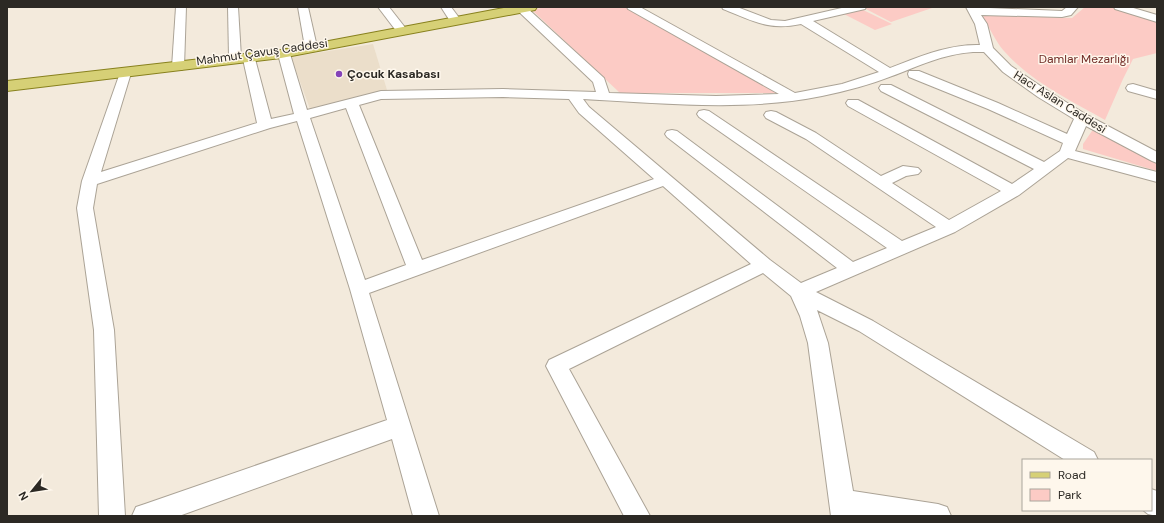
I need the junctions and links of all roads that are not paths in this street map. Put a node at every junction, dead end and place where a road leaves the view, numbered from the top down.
1 (181, 7) edge
2 (233, 7) edge
3 (303, 7) edge
4 (383, 7) edge
5 (632, 7) edge
6 (727, 7) edge
7 (861, 7) edge
8 (1073, 7) edge
9 (1119, 7) edge
10 (522, 8) edge
11 (973, 9) edge
12 (450, 13) edge
13 (1157, 19) edge
14 (805, 20) junction
15 (401, 30) junction
16 (311, 47) junction
17 (987, 49) junction
18 (284, 54) junction
19 (242, 58) junction
20 (178, 65) junction
21 (125, 73) junction
22 (889, 73) junction
23 (914, 74) dead end
24 (7, 82) edge
25 (7, 86) edge
26 (886, 88) dead end
27 (1133, 88) dead end
28 (573, 95) junction
29 (1157, 95) edge
30 (604, 96) junction
31 (793, 97) junction
32 (351, 103) junction
33 (853, 103) dead end
34 (704, 114) dead end
35 (771, 115) dead end
36 (302, 116) junction
37 (1082, 118) junction
38 (265, 125) junction
39 (672, 134) dead end
40 (1069, 147) junction
41 (1157, 158) edge
42 (1045, 168) junction
43 (913, 171) dead end
44 (1157, 177) edge
45 (665, 180) junction
46 (90, 181) junction
47 (881, 182) junction
48 (1013, 191) junction
49 (949, 228) junction
50 (901, 248) junction
51 (764, 265) junction
52 (417, 269) junction
53 (851, 270) junction
54 (359, 289) junction
55 (799, 292) junction
56 (399, 426) junction
57 (1084, 459) edge
58 (843, 509) edge
59 (112, 516) edge
60 (145, 516) edge
61 (426, 516) edge
62 (637, 516) edge
63 (938, 516) edge

1 - 20 street
2 - 19 street
3 - 16 street
4 - 15 street
5 - 31 street
6 - 14 street
7 - 14 street
8 - 11 street
9 - 13 street
10 - 12 main road, Mahmut Çavuş Caddesi
10 - 18 main road
10 - 30 street
11 - 17 street
12 - 15 main road, Mahmut Çavuş Caddesi
14 - 22 street
15 - 16 main road, Mahmut Çavuş Caddesi
16 - 19 main road, Mahmut Çavuş Caddesi
17 - 22 street
17 - 37 street, Hacı Aslan Caddesi
18 - 19 main road
18 - 36 street
19 - 20 main road
19 - 38 street
20 - 21 main road
20 - 24 main road, Mahmut Çavuş Caddesi
21 - 25 main road
21 - 46 street
22 - 31 street
23 - 40 street
26 - 42 street
27 - 29 street
28 - 30 street
28 - 32 street
28 - 45 street
30 - 31 street
32 - 36 street
32 - 52 street
33 - 48 street
34 - 50 street
35 - 47 street
36 - 38 street
36 - 54 street
37 - 40 street
37 - 41 street, Hacı Aslan Caddesi
38 - 46 street
39 - 53 street
40 - 42 street
40 - 44 street
42 - 48 street
43 - 47 street
45 - 51 street
45 - 52 street
46 - 59 street
47 - 49 street
48 - 49 street
49 - 50 street
50 - 53 street
51 - 55 street
51 - 62 street
52 - 54 street
53 - 55 street
54 - 56 street
55 - 57 street
55 - 58 street
56 - 60 street
56 - 61 street
58 - 63 street

